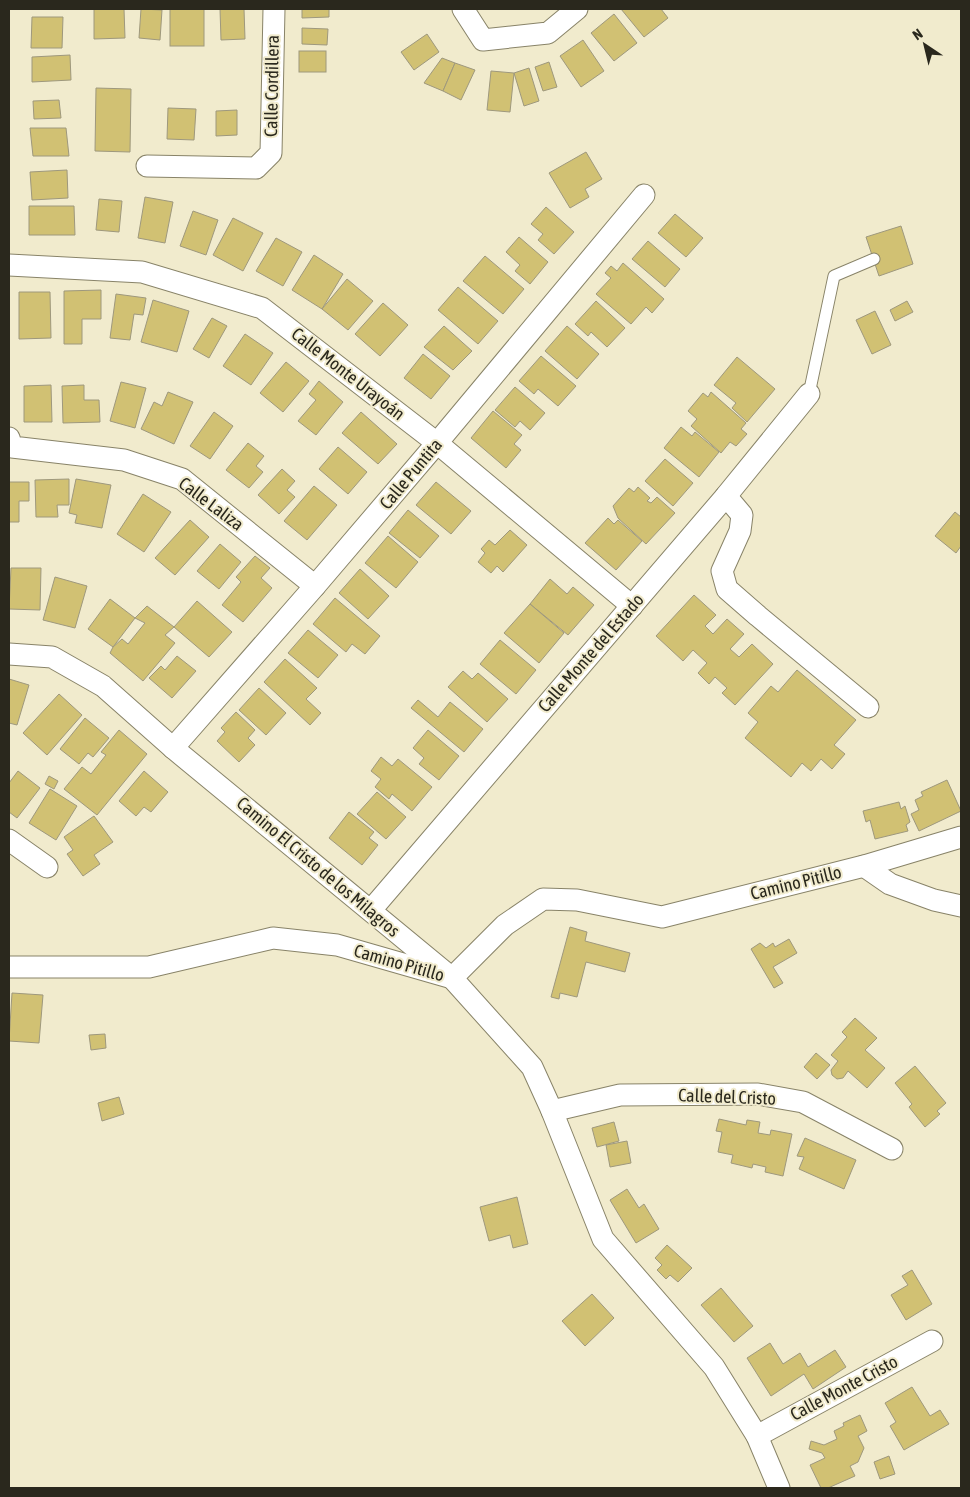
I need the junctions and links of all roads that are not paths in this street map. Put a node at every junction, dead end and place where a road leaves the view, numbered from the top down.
1 (274, 9) edge
2 (464, 9) edge
3 (577, 9) edge
4 (147, 166) dead end
5 (644, 195) dead end
6 (874, 259) dead end
7 (9, 265) edge
8 (809, 394) joint
9 (9, 438) edge
10 (437, 443) junction
11 (726, 496) junction
12 (315, 586) junction
13 (632, 606) junction
14 (9, 654) edge
15 (868, 707) dead end
16 (173, 748) junction
17 (961, 837) edge
18 (9, 840) edge
19 (864, 866) junction
20 (47, 867) dead end
21 (961, 906) edge
22 (371, 910) junction
23 (9, 968) edge
24 (452, 978) junction
25 (552, 1111) junction
26 (892, 1150) dead end
27 (932, 1341) dead end
28 (757, 1436) junction
29 (779, 1488) edge

1 - 4 street, Calle Cordillera
2 - 3 street
5 - 10 street, Calle Puntita
6 - 8 lane
7 - 10 street, Calle Monte Urayoán
8 - 11 street, Calle Monte del Estado
9 - 12 street, Calle Laliza
10 - 12 street, Calle Puntita
10 - 13 street, Calle Monte Urayoán
11 - 13 street, Calle Monte del Estado
11 - 15 street
12 - 16 street, Calle Puntita
13 - 22 street, Calle Monte del Estado
14 - 16 street, Camino El Cristo de los Milagros
16 - 22 street, Camino El Cristo de los Milagros
17 - 19 street, Camino Pitillo
18 - 20 street
19 - 21 street
19 - 24 street, Camino Pitillo
22 - 24 street, Camino El Cristo de los Milagros
23 - 24 street, Camino Pitillo
24 - 25 street, Camino El Cristo de los Milagros
25 - 26 street, Calle del Cristo
25 - 28 street, Camino El Cristo de los Milagros
27 - 28 street, Calle Monte Cristo
28 - 29 street, Camino El Cristo de los Milagros

